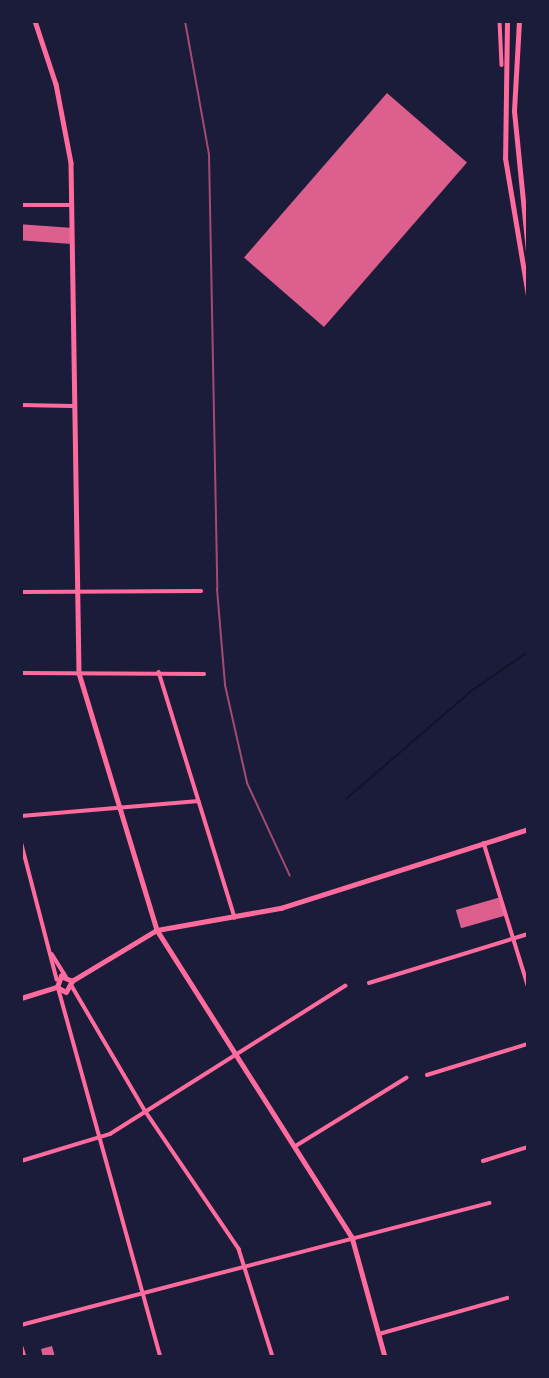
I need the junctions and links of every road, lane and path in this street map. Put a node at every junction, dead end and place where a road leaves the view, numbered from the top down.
1 (35, 21) edge
2 (500, 21) edge
3 (507, 21) edge
4 (519, 21) edge
5 (502, 65) junction
6 (21, 205) edge
7 (73, 205) junction
8 (528, 251) edge
9 (528, 296) edge
10 (21, 405) edge
11 (72, 406) junction
12 (201, 591) dead end
13 (21, 592) edge
14 (78, 592) junction
15 (159, 672) junction
16 (21, 673) edge
17 (79, 673) junction
18 (204, 674) dead end
19 (198, 801) junction
20 (117, 809) junction
21 (21, 816) edge
22 (528, 829) edge
23 (21, 841) edge
24 (484, 844) junction
25 (235, 917) junction
26 (157, 930) junction
27 (528, 934) edge
28 (513, 938) junction
29 (51, 952) junction
30 (66, 976) junction
31 (57, 979) junction
32 (369, 983) dead end
33 (72, 984) junction
34 (528, 985) edge
35 (345, 986) dead end
36 (58, 988) junction
37 (21, 998) edge
38 (528, 1044) edge
39 (233, 1055) junction
40 (427, 1075) dead end
41 (406, 1077) dead end
42 (146, 1112) junction
43 (98, 1138) junction
44 (294, 1147) junction
45 (528, 1147) edge
46 (21, 1161) edge
47 (483, 1161) dead end
48 (489, 1203) dead end
49 (352, 1237) junction
50 (246, 1263) junction
51 (144, 1291) junction
52 (507, 1298) dead end
53 (21, 1325) edge
54 (379, 1334) junction
55 (21, 1347) edge
56 (23, 1357) edge
57 (161, 1357) edge
58 (273, 1357) edge
59 (386, 1357) edge

1 - 7 street
2 - 5 street
3 - 5 main road
4 - 8 main road
5 - 9 main road
6 - 7 street
7 - 11 street
10 - 11 street
11 - 14 street
12 - 14 street
13 - 14 street
14 - 17 street
15 - 17 street
15 - 18 street
15 - 19 street
16 - 17 street
17 - 20 street
19 - 20 street
19 - 25 street
20 - 21 street
20 - 26 street
22 - 24 street
23 - 29 street
24 - 25 street
24 - 28 street
25 - 26 street
26 - 33 street
26 - 39 street
27 - 28 street
28 - 32 street
28 - 34 street
29 - 30 street
29 - 31 street
30 - 31 street
30 - 33 street
31 - 36 street
33 - 36 street
33 - 42 street
35 - 39 street
36 - 37 street
36 - 43 street
38 - 40 street
39 - 42 street
39 - 44 street
41 - 44 street
42 - 43 street
42 - 50 street
43 - 46 street
43 - 51 street
44 - 49 street
45 - 47 street
48 - 49 street
49 - 50 street
49 - 54 street
50 - 51 street
50 - 58 street
51 - 53 street
51 - 57 street
52 - 54 street
54 - 59 street
55 - 56 street

